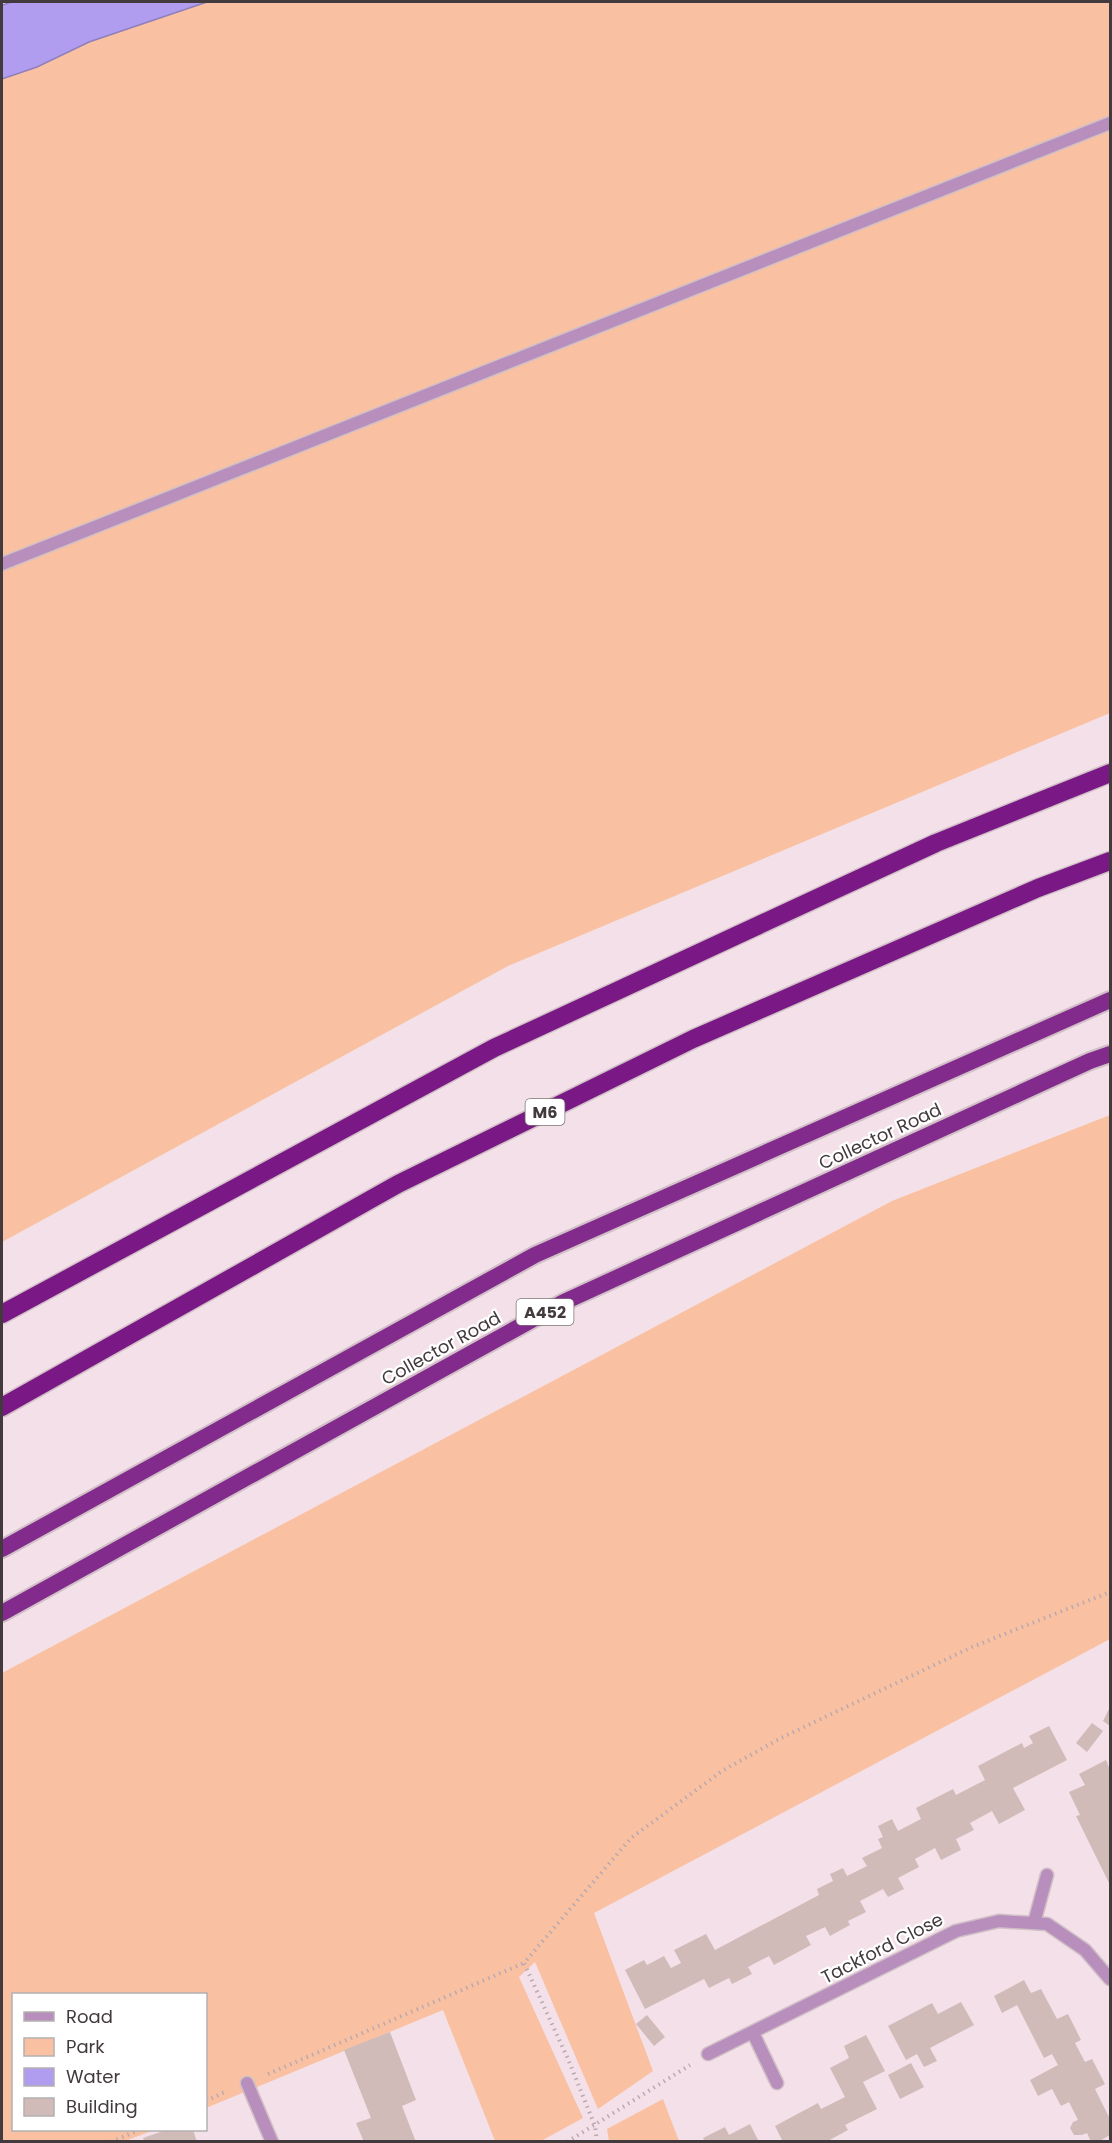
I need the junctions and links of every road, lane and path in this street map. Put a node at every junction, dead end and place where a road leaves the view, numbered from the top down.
1 (1110, 123) edge
2 (2, 564) edge
3 (1110, 773) edge
4 (1110, 861) edge
5 (1110, 1000) edge
6 (1110, 1054) edge
7 (2, 1314) edge
8 (2, 1407) edge
9 (2, 1549) edge
10 (1110, 1592) edge
11 (2, 1613) edge
12 (1047, 1875) dead end
13 (1034, 1923) junction
14 (524, 1963) junction
15 (1110, 1979) edge
16 (753, 2033) junction
17 (708, 2054) joint
18 (247, 2083) junction
19 (777, 2083) dead end
20 (207, 2101) edge
21 (595, 2126) junction
22 (137, 2131) edge
23 (111, 2142) edge
24 (272, 2142) edge
25 (567, 2142) edge
26 (597, 2142) edge

1 - 2 street
3 - 7 highway
4 - 8 highway, M6
5 - 9 highway, Collector Road
6 - 11 highway, Collector Road / A452
10 - 14 path
12 - 13 street
13 - 15 street, Tackford Close
13 - 16 street, Tackford Close
14 - 18 path
14 - 21 path
16 - 17 street, Tackford Close
16 - 19 street
17 - 21 path
18 - 20 path
18 - 24 street
21 - 25 path
21 - 26 path
22 - 23 path

